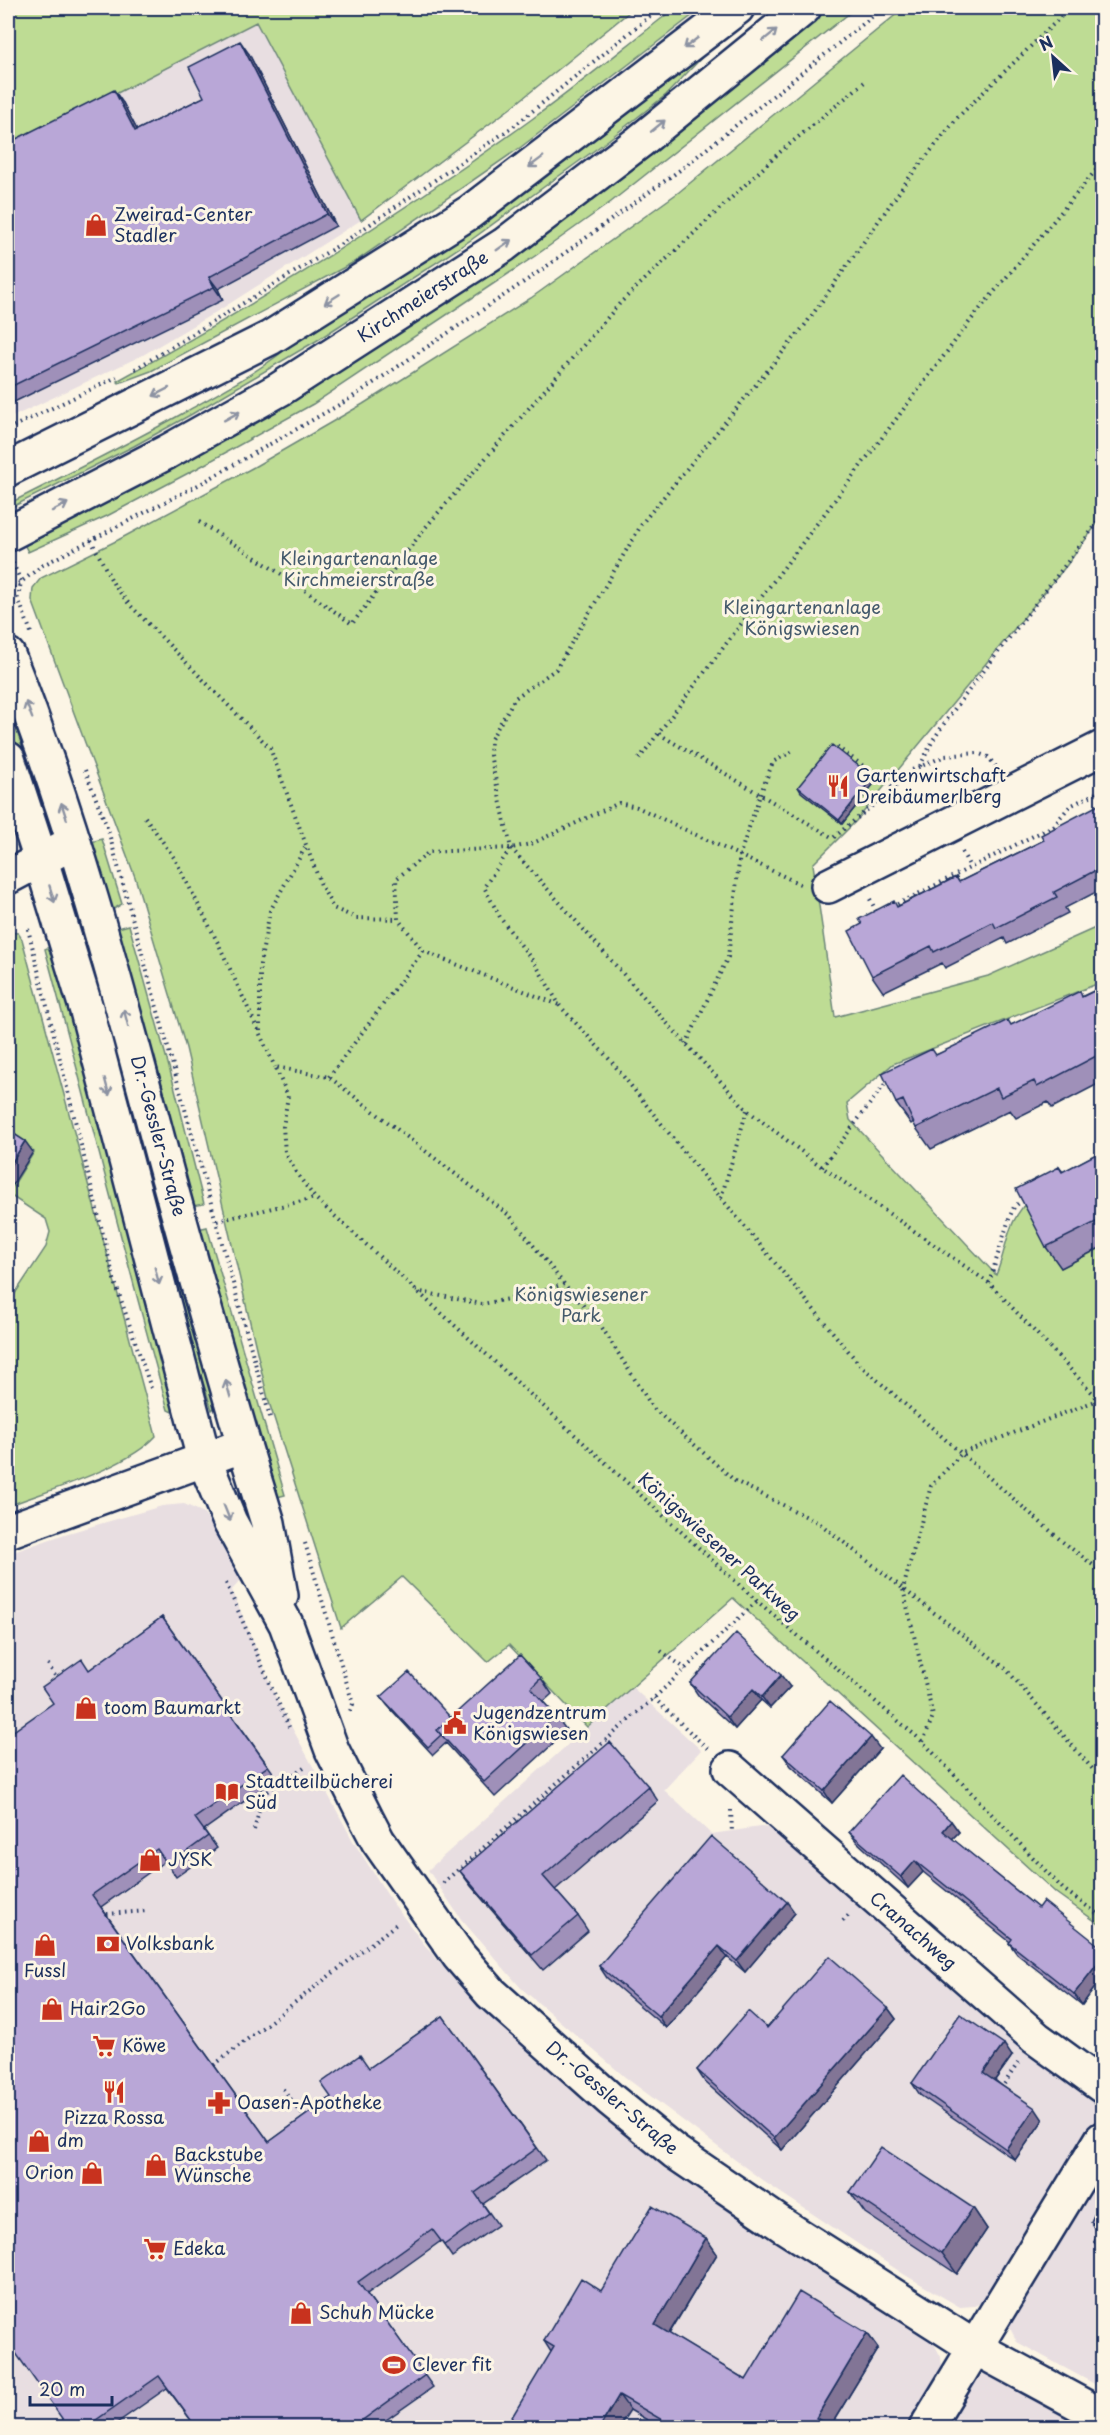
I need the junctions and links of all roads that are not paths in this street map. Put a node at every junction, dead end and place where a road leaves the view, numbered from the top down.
1 (737, 8) edge
2 (804, 8) edge
3 (8, 469) edge
4 (8, 534) edge
5 (8, 655) edge
6 (1102, 748) edge
7 (8, 759) edge
8 (74, 842) junction
9 (41, 860) junction
10 (8, 877) edge
11 (842, 879) road end
12 (243, 1445) junction
13 (204, 1459) junction
14 (8, 1531) edge
15 (286, 1624) junction
16 (730, 1769) road end
17 (1102, 2086) edge
18 (1102, 2139) edge
19 (974, 2347) junction
20 (1102, 2416) edge
21 (926, 2427) edge

1 -> 3 main road
4 -> 2 main road, Kirchmeierstraße
8 -> 5 main road, Dr.-Gessler-Straße
6 - 11 main road
7 - 9 main road, Dr.-Gessler-Straße
8 - 9 main road
12 -> 8 main road, Dr.-Gessler-Straße
9 - 10 main road
9 -> 13 main road, Dr.-Gessler-Straße
12 - 13 main road
12 - 15 main road, Dr.-Gessler-Straße
13 - 14 main road
13 -> 15 main road, Dr.-Gessler-Straße
15 - 19 main road, Dr.-Gessler-Straße
16 - 17 main road, Cranachweg
18 - 19 main road
19 - 20 main road, Dr.-Gessler-Straße
19 - 21 main road

